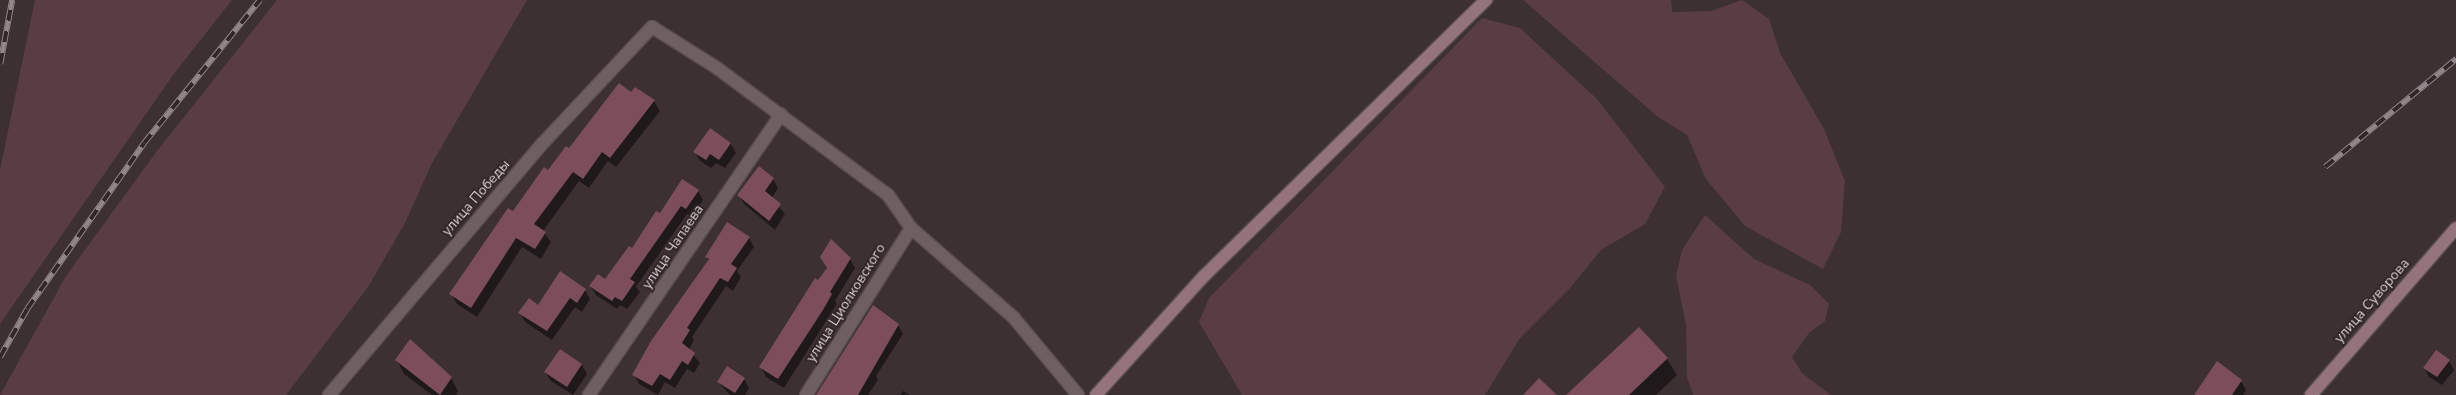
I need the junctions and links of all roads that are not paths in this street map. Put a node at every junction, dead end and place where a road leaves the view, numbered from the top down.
1 (1486, 0) edge
2 (781, 115) junction
3 (911, 228) junction
4 (2456, 228) edge
5 (329, 395) edge
6 (589, 395) edge
7 (806, 395) edge
8 (1078, 395) edge
9 (1096, 395) edge
10 (2311, 395) edge

1 - 9 main road
2 - 3 street
2 - 5 street, улица Победы
2 - 6 street, улица Чапаева
3 - 7 street, улица Циолковского
3 - 8 street
4 - 10 main road, улица Суворова

